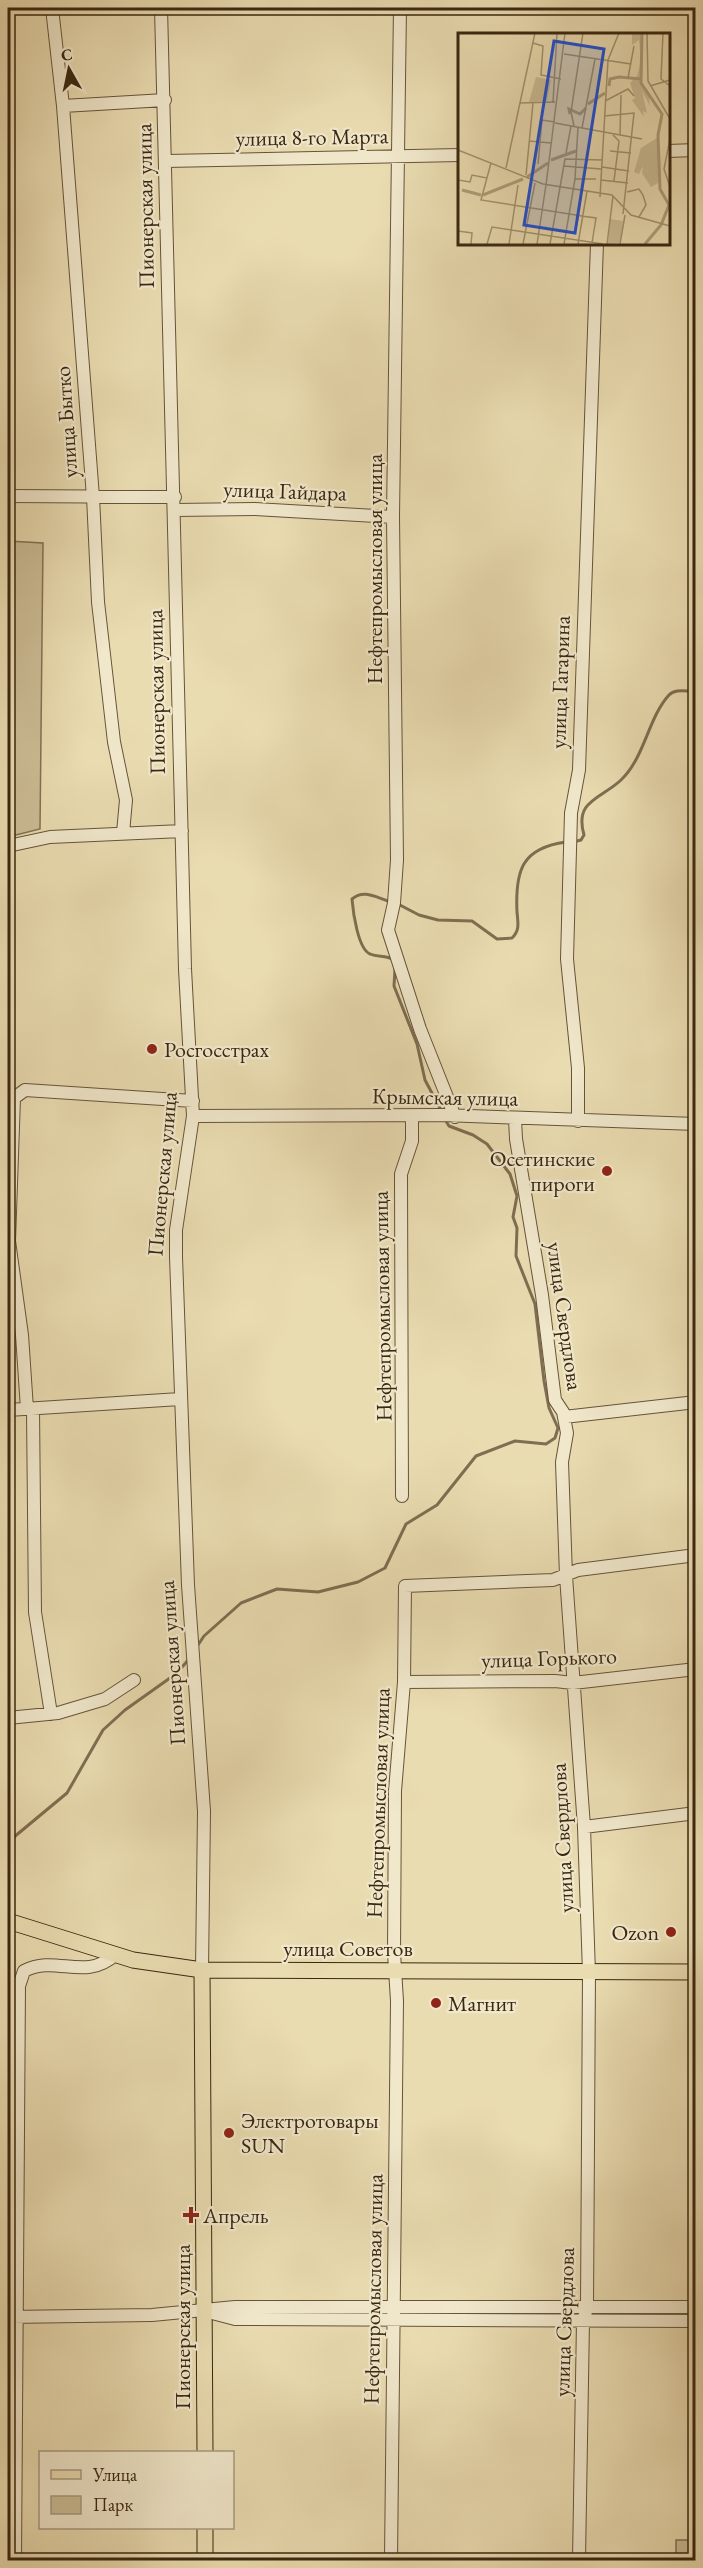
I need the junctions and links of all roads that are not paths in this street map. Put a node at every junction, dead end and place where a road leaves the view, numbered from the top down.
1 (52, 8) edge
2 (161, 8) edge
3 (400, 8) edge
4 (165, 100) junction
5 (63, 106) junction
6 (670, 150) edge
7 (696, 150) edge
8 (458, 155) edge
9 (399, 156) junction
10 (166, 161) junction
11 (597, 244) edge
12 (8, 496) edge
13 (93, 496) junction
14 (175, 504) junction
15 (393, 517) junction
16 (182, 831) junction
17 (123, 832) junction
18 (8, 846) edge
19 (193, 1101) junction
20 (193, 1116) junction
21 (412, 1117) junction
22 (455, 1117) junction
23 (515, 1119) junction
24 (578, 1120) junction
25 (696, 1124) edge
26 (8, 1241) edge
27 (180, 1400) junction
28 (696, 1402) edge
29 (30, 1409) junction
30 (8, 1410) edge
31 (564, 1417) junction
32 (402, 1496) dead end
33 (696, 1556) edge
34 (566, 1576) junction
35 (696, 1669) edge
36 (134, 1680) dead end
37 (404, 1682) junction
38 (573, 1683) junction
39 (51, 1714) junction
40 (8, 1718) edge
41 (696, 1813) edge
42 (584, 1827) junction
43 (8, 1922) edge
44 (115, 1955) junction
45 (202, 1970) junction
46 (397, 1970) junction
47 (696, 1972) edge
48 (589, 1973) junction
49 (393, 2307) junction
50 (696, 2307) edge
51 (587, 2308) junction
52 (205, 2311) junction
53 (12, 2317) edge
54 (393, 2320) junction
55 (583, 2321) junction
56 (696, 2321) edge
57 (205, 2451) edge
58 (205, 2529) edge
59 (15, 2560) edge
60 (205, 2560) edge
61 (391, 2560) edge
62 (579, 2560) edge

1 - 5 street, улица Бытко
2 - 4 street, Пионерская улица
3 - 9 street, Нефтепромысловая улица
4 - 5 street
4 - 10 street, Пионерская улица
5 - 13 street, улица Бытко
6 - 7 street
8 - 9 street, улица 8-го Марта
9 - 10 street, улица 8-го Марта
9 - 15 street, Нефтепромысловая улица
10 - 14 street, Пионерская улица
11 - 24 street, улица Гагарина
12 - 13 street, улица Гайдара
13 - 14 street, улица Гайдара
13 - 17 street, улица Бытко
14 - 15 street, улица Гайдара
14 - 16 street, Пионерская улица
15 - 22 street, Нефтепромысловая улица
16 - 17 street
16 - 19 street, Пионерская улица
17 - 18 street
19 - 20 street, Пионерская улица
19 - 26 street
20 - 21 street, Крымская улица
20 - 27 street, Пионерская улица
21 - 22 street, Крымская улица
21 - 32 street, Нефтепромысловая улица
22 - 23 street, Крымская улица
23 - 24 street, Крымская улица
23 - 31 street, улица Свердлова
24 - 25 street, Крымская улица
26 - 29 street
27 - 29 street
27 - 45 street, Пионерская улица
28 - 31 street
29 - 30 street
29 - 39 street
31 - 34 street, улица Свердлова
33 - 34 street
34 - 37 street, Нефтепромысловая улица
34 - 38 street, улица Свердлова
35 - 38 street, улица Горького
36 - 39 street
37 - 38 street, улица Горького
37 - 46 street, Нефтепромысловая улица
38 - 42 street, улица Свердлова
39 - 40 street
41 - 42 street
42 - 48 street, улица Свердлова
43 - 44 main road, улица Советов
44 - 45 main road, улица Советов
44 - 53 street
45 - 46 main road, улица Советов
45 - 52 main road, Пионерская улица
46 - 48 main road, улица Советов
46 - 49 street, Нефтепромысловая улица
47 - 48 main road, улица Советов
48 - 51 street, улица Свердлова
49 - 51 street
49 - 52 street
49 - 54 street, Нефтепромысловая улица
50 - 51 street
51 - 55 street, улица Свердлова
52 - 53 street
52 - 54 street
52 - 57 main road, Пионерская улица
53 - 59 street
54 - 55 street
54 - 61 street, Нефтепромысловая улица
55 - 56 street
55 - 62 street, улица Свердлова
58 - 60 main road

